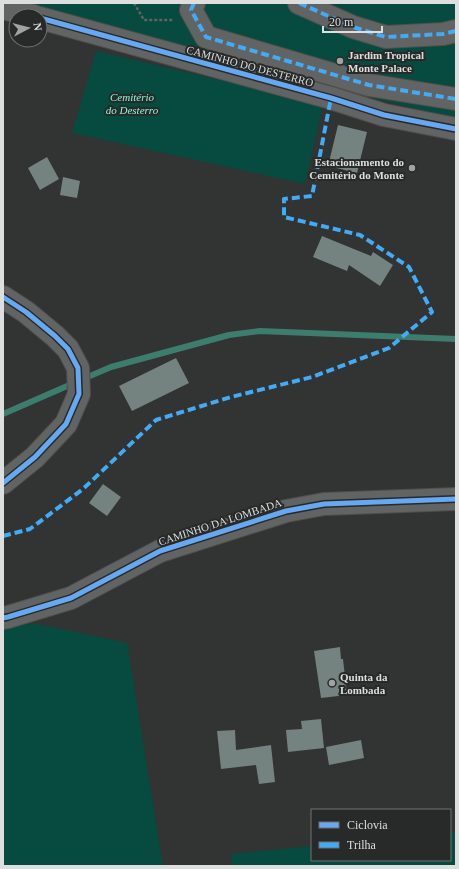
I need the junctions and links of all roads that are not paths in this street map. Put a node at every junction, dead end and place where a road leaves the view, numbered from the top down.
1 (299, 3) edge
2 (194, 11) edge
3 (48, 20) edge
4 (456, 31) edge
5 (456, 99) edge
6 (456, 129) edge
7 (3, 297) edge
8 (3, 483) edge
9 (456, 499) edge
10 (3, 618) edge

1 - 4 street
2 - 5 street
3 - 6 street, CAMINHO DO DESTERRO
7 - 8 street
9 - 10 street, CAMINHO DA LOMBADA

